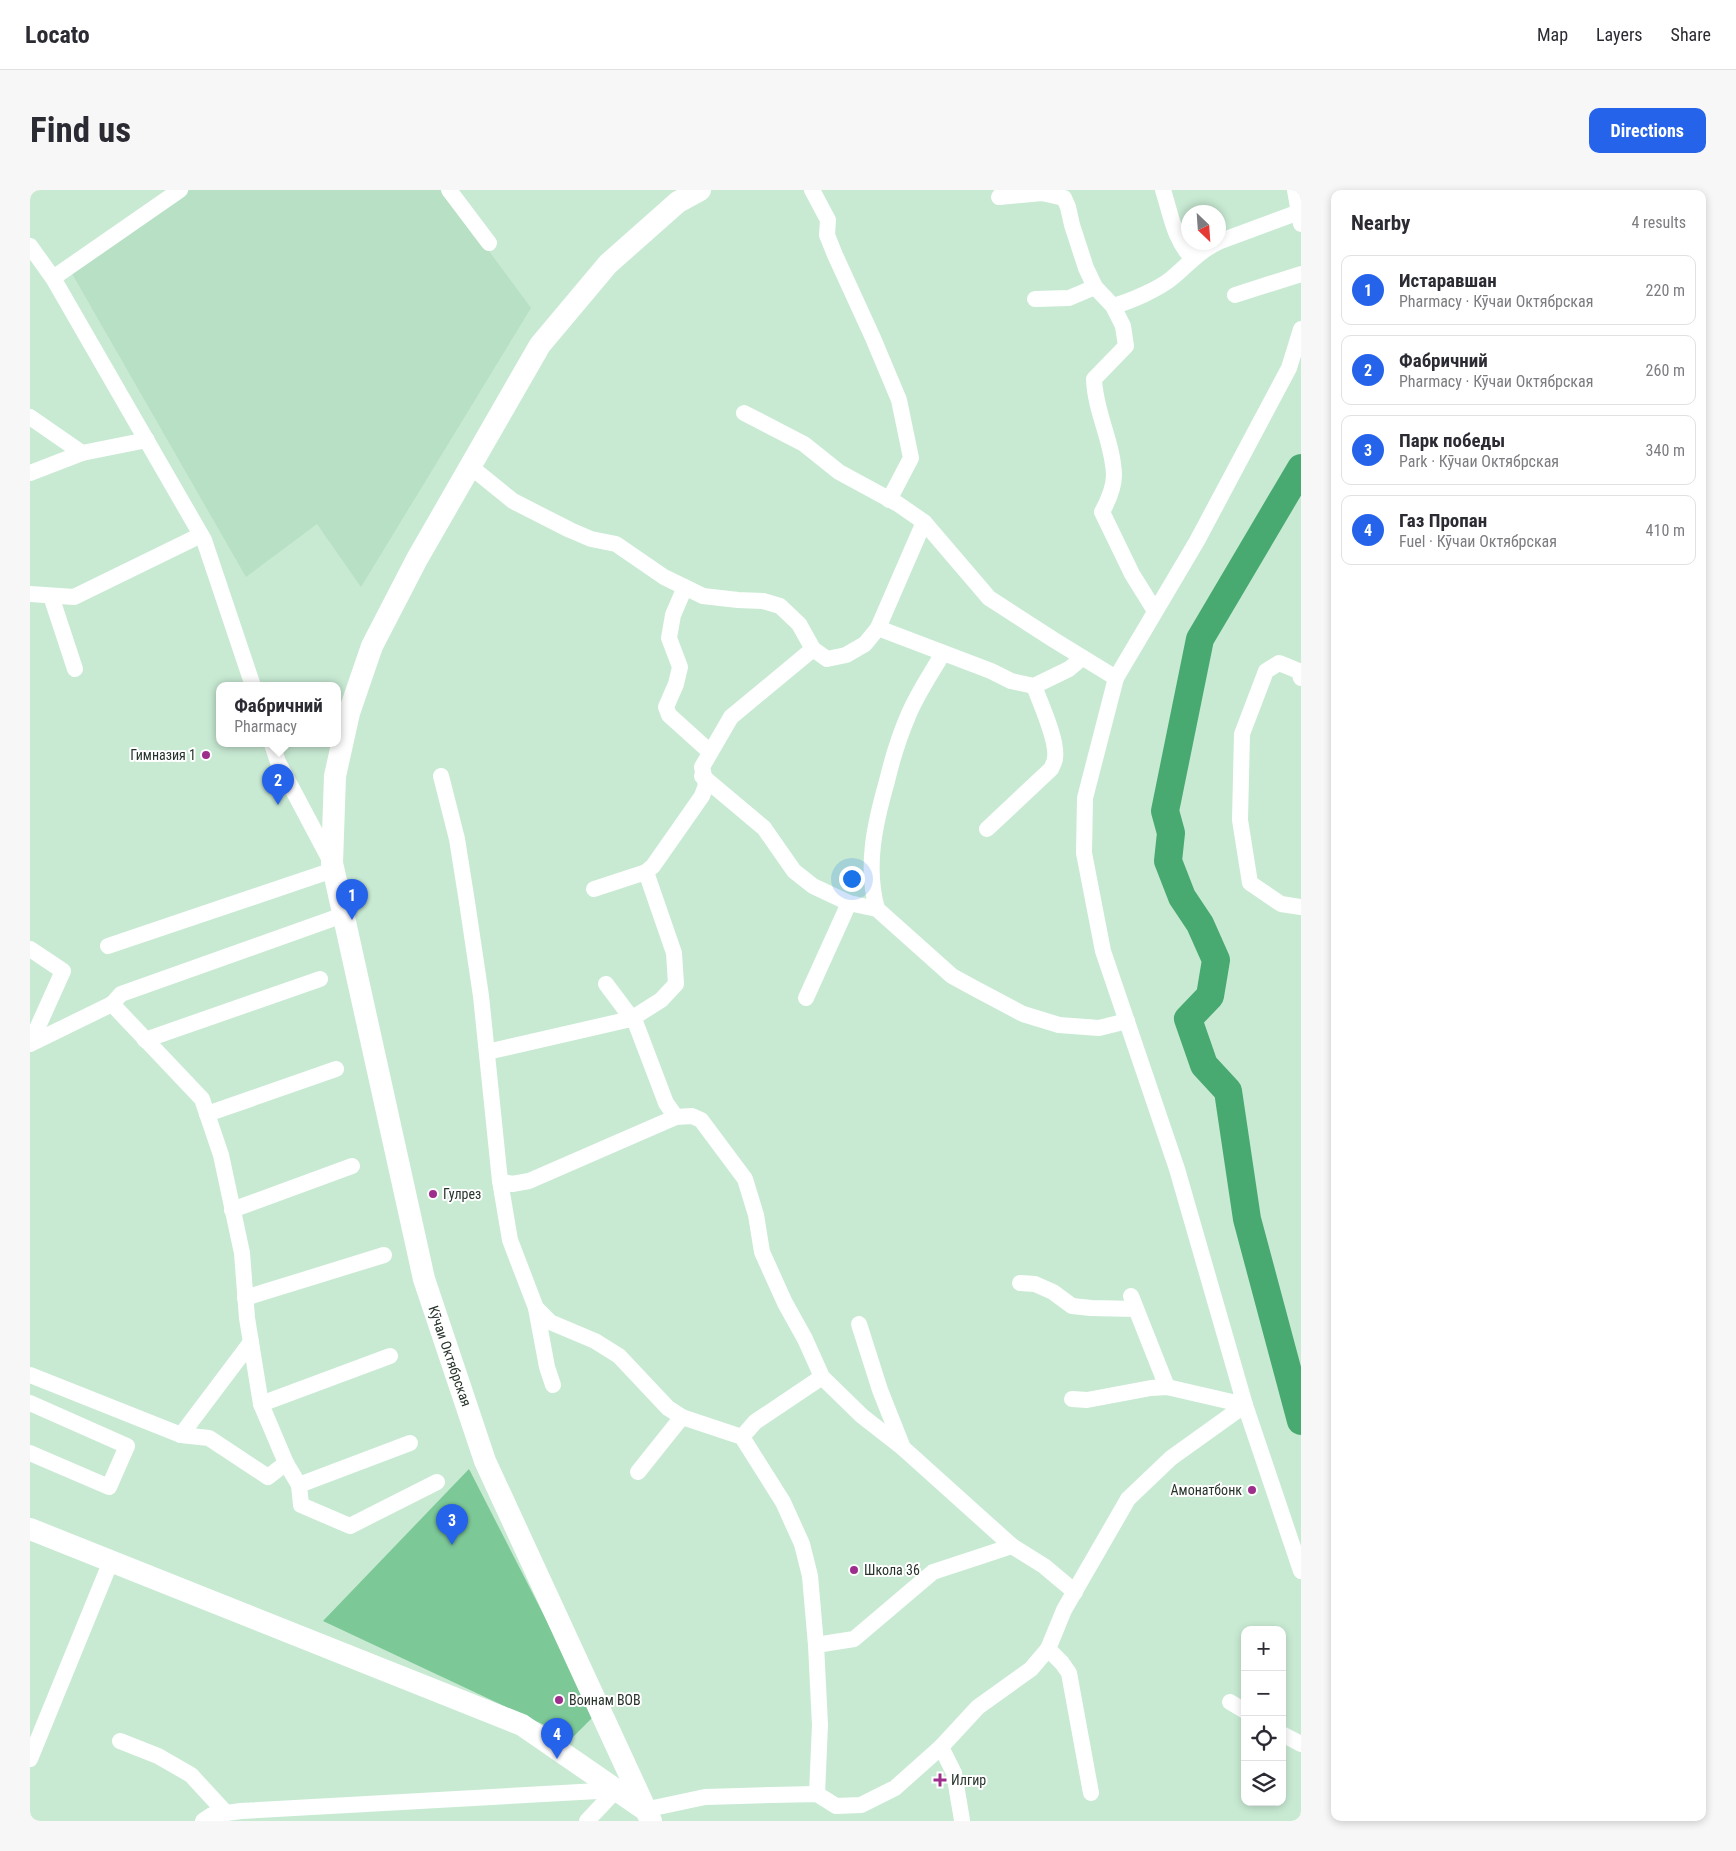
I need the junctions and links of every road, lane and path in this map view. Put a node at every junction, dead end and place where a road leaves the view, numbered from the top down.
1 (180, 190) edge
2 (449, 190) edge
3 (700, 190) edge
4 (812, 190) edge
5 (1163, 190) edge
6 (1295, 190) edge
7 (1000, 197) dead end
8 (1300, 218) edge
9 (1226, 240) edge
10 (489, 243) dead end
11 (30, 246) edge
12 (1203, 250) edge
13 (1193, 259) junction
14 (1301, 274) edge
15 (53, 278) junction
16 (1095, 287) junction
17 (1235, 295) dead end
18 (1035, 299) dead end
19 (1113, 306) junction
20 (1301, 329) edge
21 (744, 413) dead end
22 (30, 417) edge
23 (147, 440) junction
24 (82, 452) junction
25 (471, 467) junction
26 (30, 473) edge
27 (889, 500) junction
28 (924, 522) junction
29 (201, 535) junction
30 (685, 587) junction
31 (30, 594) edge
32 (51, 596) junction
33 (1155, 612) junction
34 (878, 628) junction
35 (813, 649) junction
36 (943, 653) junction
37 (1082, 658) junction
38 (75, 670) dead end
39 (1116, 678) junction
40 (1301, 678) edge
41 (252, 682) edge
42 (1034, 686) junction
43 (273, 747) edge
44 (710, 752) junction
45 (441, 776) dead end
46 (702, 776) junction
47 (987, 828) dead end
48 (333, 866) junction
49 (646, 872) junction
50 (594, 888) dead end
51 (849, 903) junction
52 (1301, 907) edge
53 (877, 909) junction
54 (343, 915) junction
55 (108, 946) dead end
56 (30, 949) edge
57 (320, 979) dead end
58 (606, 984) dead end
59 (806, 998) dead end
60 (112, 1004) junction
61 (631, 1019) junction
62 (1127, 1021) junction
63 (145, 1040) junction
64 (31, 1043) edge
65 (487, 1052) junction
66 (336, 1069) dead end
67 (207, 1114) junction
68 (676, 1117) junction
69 (352, 1166) dead end
70 (500, 1181) junction
71 (232, 1210) junction
72 (384, 1255) dead end
73 (1020, 1283) dead end
74 (245, 1298) junction
75 (536, 1308) junction
76 (859, 1324) dead end
77 (251, 1342) junction
78 (390, 1356) dead end
79 (30, 1375) edge
80 (822, 1377) junction
81 (553, 1385) dead end
82 (1167, 1387) junction
83 (1072, 1399) dead end
84 (30, 1403) edge
85 (261, 1404) junction
86 (1245, 1405) junction
87 (682, 1417) junction
88 (181, 1435) junction
89 (742, 1437) junction
90 (410, 1443) dead end
91 (903, 1448) junction
92 (30, 1453) edge
93 (286, 1462) junction
94 (638, 1472) dead end
95 (437, 1482) dead end
96 (299, 1485) junction
97 (30, 1529) edge
98 (1012, 1546) junction
99 (111, 1561) junction
100 (1301, 1571) edge
101 (1075, 1592) junction
102 (816, 1645) junction
103 (1048, 1649) junction
104 (1230, 1702) dead end
105 (1241, 1709) edge
106 (1286, 1736) edge
107 (120, 1741) dead end
108 (1301, 1744) edge
109 (940, 1747) junction
110 (30, 1759) edge
111 (616, 1790) junction
112 (1091, 1793) dead end
113 (817, 1794) junction
114 (836, 1806) junction
115 (226, 1813) junction
116 (648, 1815) edge
117 (962, 1820) dead end
118 (203, 1821) edge
119 (587, 1821) edge
120 (842, 1821) edge

1 - 15 street
2 - 10 street
3 - 25 main road, Кӯчаи Октябрская
4 - 27 street
5 - 13 street
6 - 8 street
7 - 16 street
8 - 9 street
11 - 15 street
12 - 13 street
13 - 19 street
14 - 17 street
15 - 23 street
16 - 18 street
16 - 19 street
19 - 33 street
20 - 33 street
21 - 27 street
22 - 24 street
23 - 24 street
23 - 29 street
24 - 26 street
25 - 30 street
25 - 48 main road, Кӯчаи Октябрская
27 - 28 street
28 - 34 street
28 - 37 street
29 - 32 street
29 - 41 street
30 - 35 street
30 - 44 street
31 - 32 street
32 - 38 street
33 - 39 street
34 - 35 street
34 - 36 street
35 - 44 street
36 - 42 street
36 - 53 street
37 - 39 street
37 - 42 street
39 - 62 street
40 - 52 street
42 - 47 street
43 - 48 street
44 - 46 street
45 - 65 street
46 - 49 street
46 - 51 street
48 - 54 main road, Кӯчаи Октябрская
48 - 55 street
49 - 50 street
49 - 61 street
51 - 53 street
51 - 59 street
53 - 62 street
54 - 60 street
54 - 116 main road, Кӯчаи Октябрская
56 - 64 street
57 - 63 street
58 - 61 street
60 - 63 street
60 - 64 street
61 - 65 street
61 - 68 street
62 - 86 street
63 - 67 street
65 - 70 street
66 - 67 street
67 - 71 street
68 - 70 street
68 - 80 street
69 - 71 street
70 - 75 street
71 - 74 street
72 - 74 street
73 - 82 street
74 - 77 street
75 - 81 street
75 - 87 street
76 - 91 street
77 - 85 street
77 - 88 street
78 - 85 street
79 - 88 street
80 - 89 street
80 - 91 street
82 - 83 street
82 - 86 street
84 - 92 street
85 - 93 street
86 - 100 street
86 - 101 street
87 - 89 street
87 - 94 street
88 - 93 street
89 - 102 street
90 - 96 street
91 - 98 street
93 - 96 street
95 - 96 street
97 - 99 main road
98 - 101 street
98 - 102 street
99 - 110 street
99 - 111 main road
101 - 103 street
102 - 113 street
103 - 109 street
103 - 112 street
104 - 105 street
106 - 108 street
107 - 115 street
109 - 114 street
109 - 117 street
111 - 115 street
111 - 116 main road
111 - 119 street
113 - 114 street
113 - 116 street
114 - 120 street
115 - 118 street

